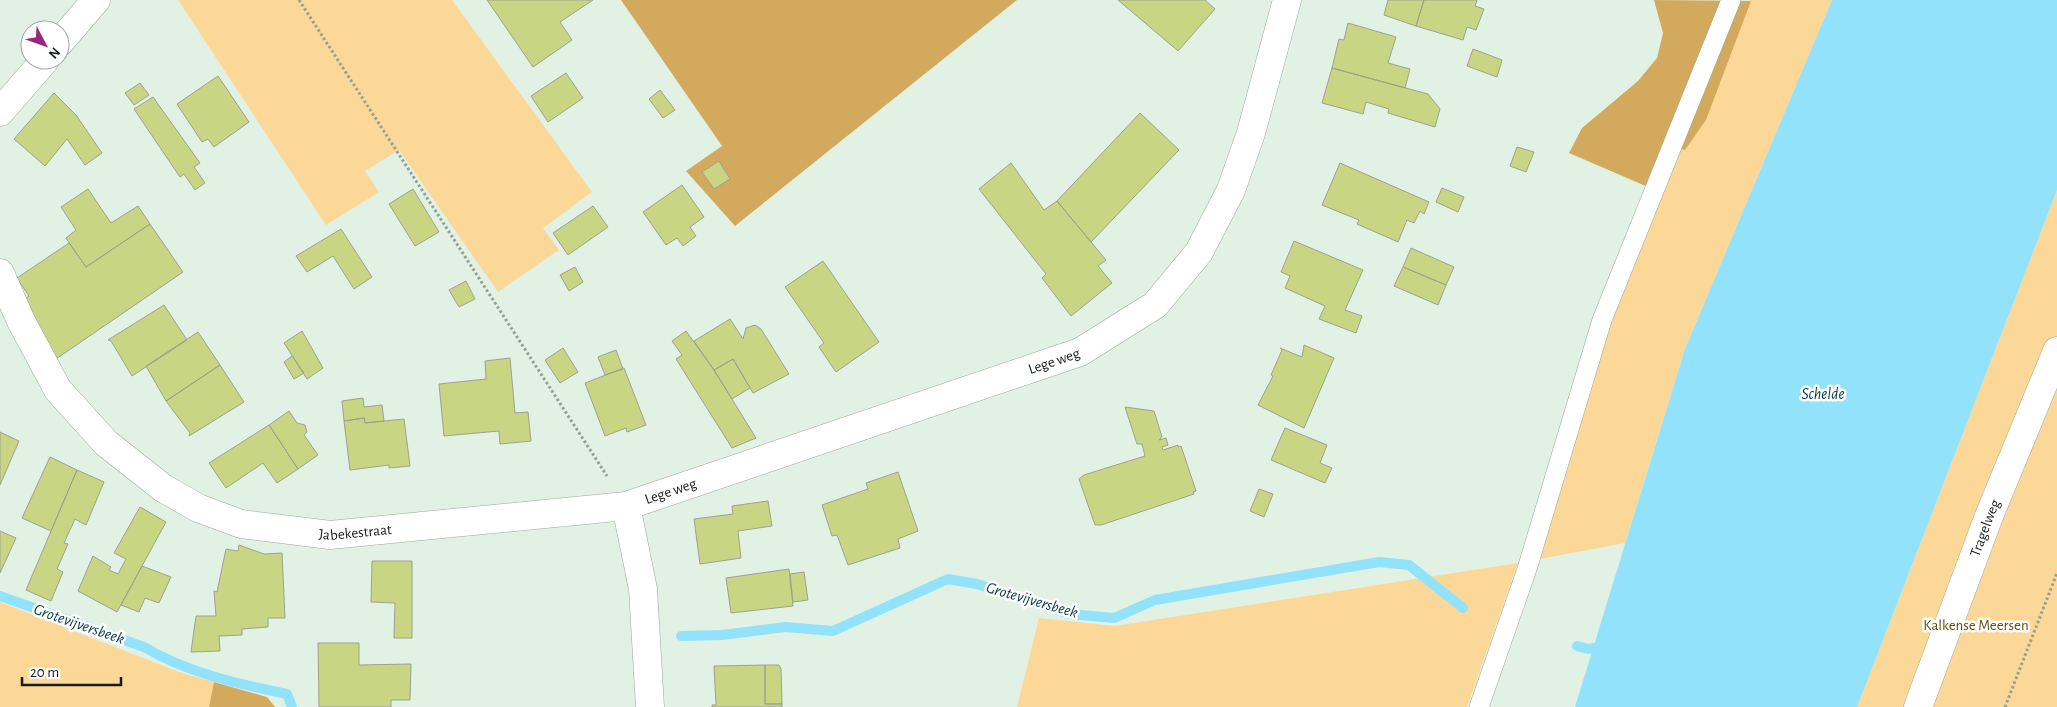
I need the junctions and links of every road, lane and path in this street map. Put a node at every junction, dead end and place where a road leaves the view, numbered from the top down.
1 (96, 0) edge
2 (299, 0) edge
3 (1287, 0) edge
4 (1732, 0) edge
5 (70, 30) edge
6 (36, 70) edge
7 (0, 112) edge
8 (0, 273) edge
9 (2057, 351) edge
10 (626, 506) junction
11 (2057, 573) edge
12 (650, 707) edge
13 (1479, 707) edge
14 (1918, 707) edge
15 (2006, 707) edge

1 - 5 street
2 - 10 path
3 - 10 street, Lege weg
4 - 13 lane
6 - 7 street
8 - 10 street, Jabekestraat
9 - 14 street, Tragelweg
10 - 12 street
11 - 15 path

